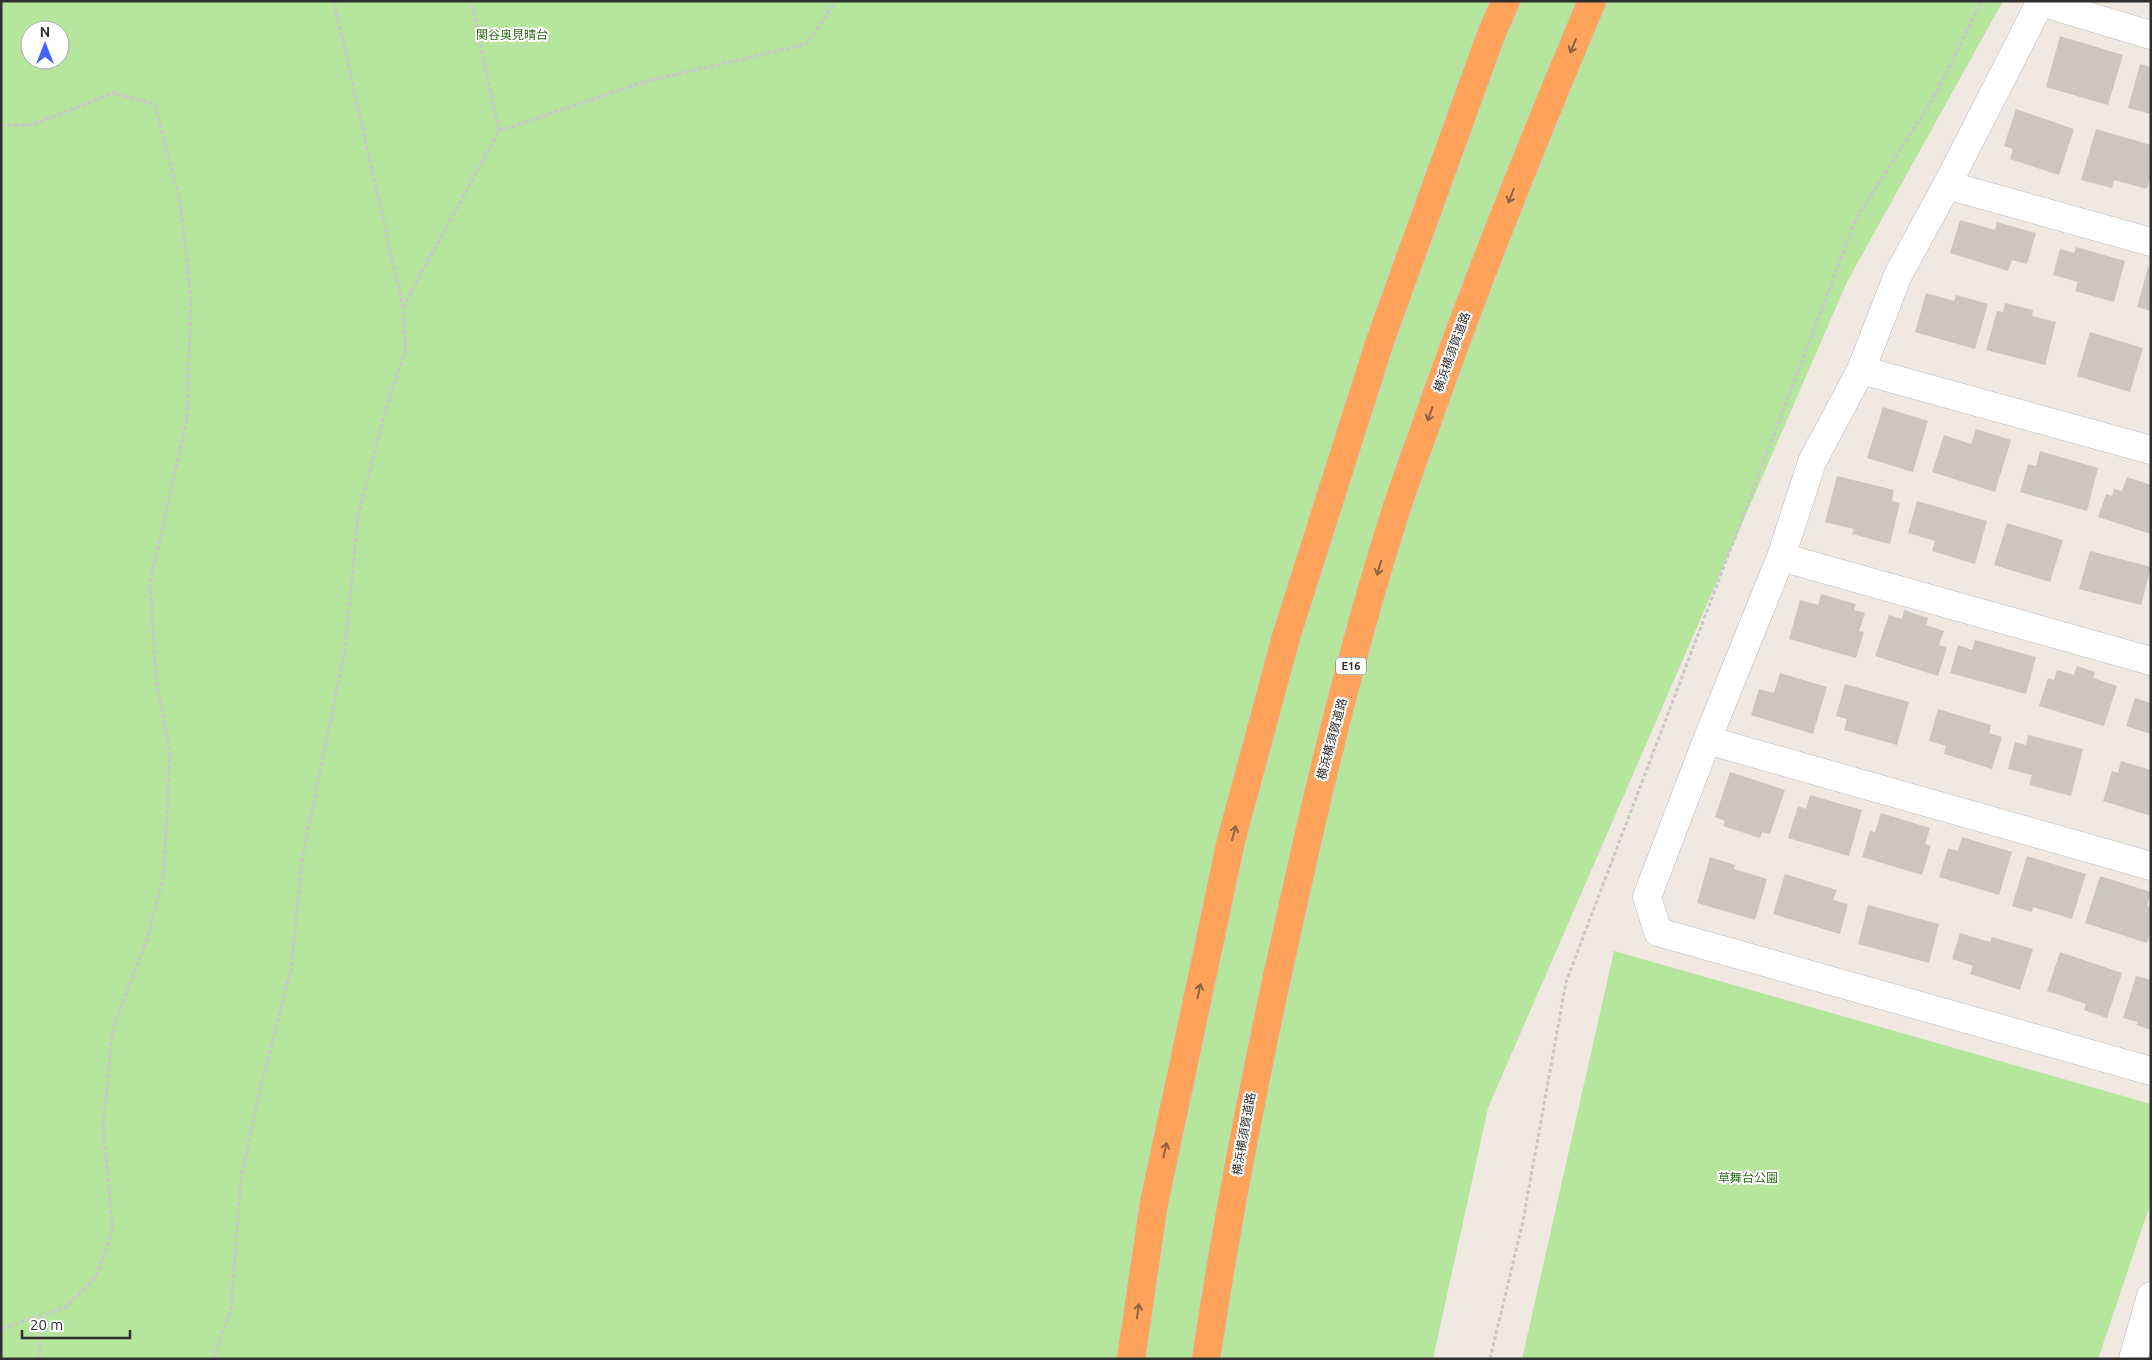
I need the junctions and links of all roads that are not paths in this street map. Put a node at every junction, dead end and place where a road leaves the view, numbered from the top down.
1 (1506, 1) edge
2 (1592, 1) edge
3 (2041, 2) edge
4 (2151, 35) edge
5 (1947, 185) junction
6 (2151, 242) edge
7 (1861, 370) junction
8 (2151, 450) edge
9 (1781, 557) junction
10 (2151, 662) edge
11 (1706, 740) junction
12 (2151, 866) edge
13 (2151, 1071) edge
14 (2151, 1296) edge
15 (1131, 1359) edge
16 (1206, 1359) edge
17 (2133, 1359) edge

15 -> 1 highway
2 -> 16 highway, 横浜横須賀道路 / E16
3 - 4 street
3 - 5 street
5 - 6 street
5 - 7 street
7 - 8 street
7 - 9 street
9 - 10 street
9 - 11 street
11 - 12 street
11 - 13 street
14 - 17 street

